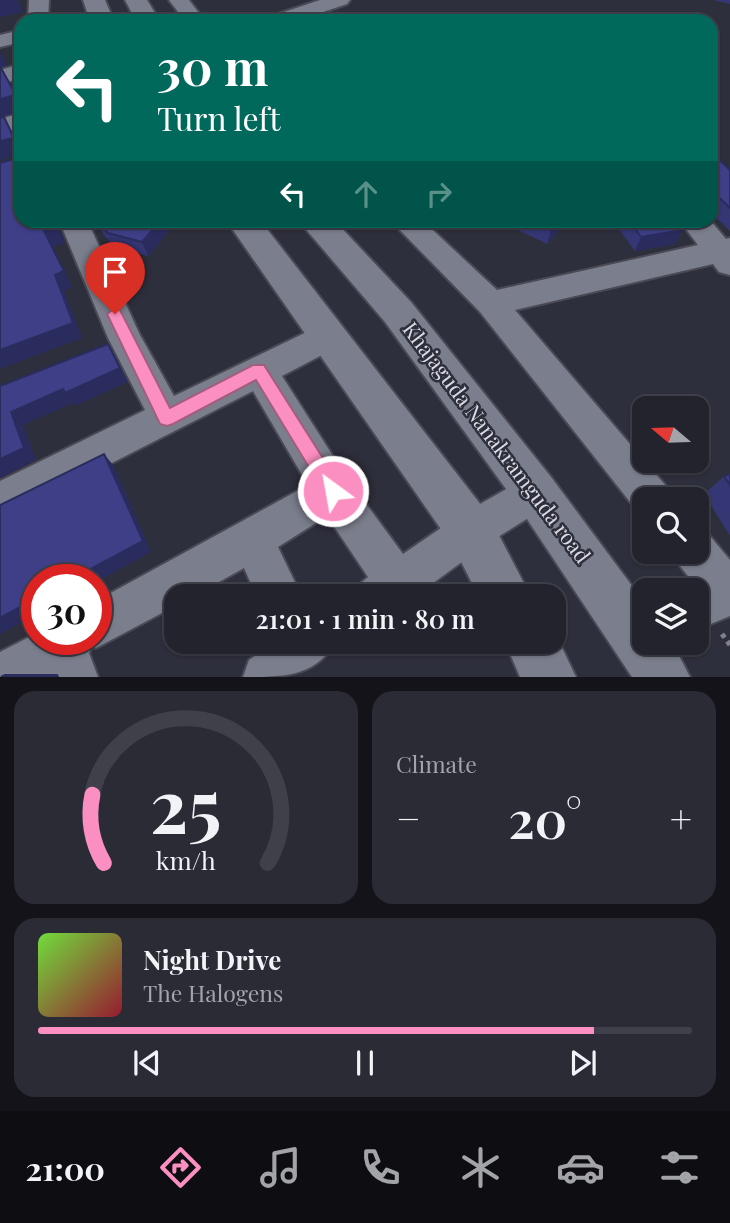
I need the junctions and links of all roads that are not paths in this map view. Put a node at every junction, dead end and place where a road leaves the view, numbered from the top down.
1 (179, 0) edge
2 (340, 0) edge
3 (190, 14) edge
4 (297, 14) edge
5 (76, 228) edge
6 (248, 228) edge
7 (321, 228) edge
8 (412, 228) edge
9 (701, 228) edge
10 (726, 255) edge
11 (491, 303) junction
12 (330, 336) junction
13 (259, 370) junction
14 (167, 418) junction
15 (642, 487) edge
16 (333, 491) junction
17 (536, 492) junction
18 (0, 501) edge
19 (471, 531) junction
20 (252, 540) junction
21 (706, 564) edge
22 (273, 584) edge
23 (384, 584) edge
24 (396, 584) edge
25 (499, 584) edge
26 (730, 594) edge
27 (709, 603) edge
28 (632, 622) edge
29 (112, 625) edge
30 (294, 654) edge
31 (537, 654) edge
32 (55, 655) edge
33 (652, 655) edge
34 (0, 677) edge
35 (266, 677) edge
36 (549, 677) edge
37 (663, 677) edge

1 - 3 street
2 - 4 street
5 - 14 street
6 - 12 main road
7 - 17 main road, Khajaguda Nanakramguda road
8 - 11 street
9 - 10 street
10 - 11 street
11 - 15 street
12 - 13 street
12 - 19 main road
13 - 14 street
13 - 16 street
14 - 18 street
16 - 20 street
16 - 23 street
17 - 19 street
17 - 28 main road, Khajaguda Nanakramguda road
19 - 24 street
19 - 25 main road
20 - 22 street
20 - 29 street
21 - 26 street
26 - 27 street
30 - 35 street
31 - 36 main road
32 - 34 street
33 - 37 main road, Khajaguda Nanakramguda road

